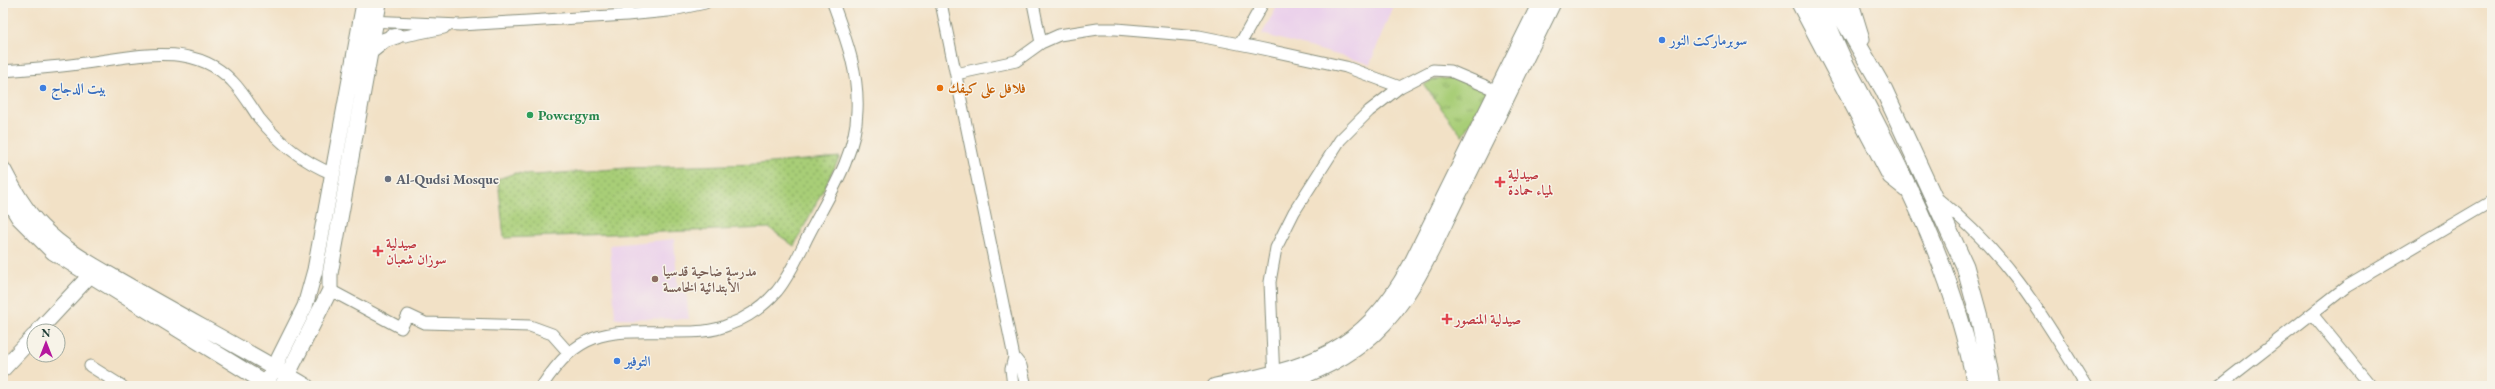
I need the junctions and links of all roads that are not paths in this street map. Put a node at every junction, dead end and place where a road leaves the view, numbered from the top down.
1 (364, 3) edge
2 (379, 3) edge
3 (627, 3) edge
4 (705, 3) edge
5 (833, 3) edge
6 (941, 3) edge
7 (1033, 3) edge
8 (1263, 3) edge
9 (1540, 3) edge
10 (1554, 3) edge
11 (1800, 3) edge
12 (1817, 3) edge
13 (1834, 3) edge
14 (1850, 3) edge
15 (627, 15) junction
16 (460, 25) junction
17 (368, 26) junction
18 (397, 36) junction
19 (1041, 43) junction
20 (1240, 44) junction
21 (370, 52) junction
22 (1864, 55) junction
23 (3, 71) edge
24 (956, 74) junction
25 (1400, 87) junction
26 (1503, 93) junction
27 (337, 154) junction
28 (351, 157) junction
29 (3, 169) edge
30 (333, 174) junction
31 (3, 192) edge
32 (1912, 193) junction
33 (1933, 196) junction
34 (2492, 201) edge
35 (94, 272) junction
36 (330, 290) junction
37 (161, 312) junction
38 (2312, 314) junction
39 (46, 323) edge
40 (26, 345) edge
41 (568, 352) junction
42 (1014, 357) junction
43 (90, 366) dead end
44 (275, 368) junction
45 (3, 369) edge
46 (285, 381) edge
47 (1274, 382) edge
48 (267, 385) edge
49 (122, 386) edge
50 (306, 386) edge
51 (542, 386) edge
52 (1013, 386) edge
53 (1026, 386) edge
54 (1215, 386) edge
55 (1976, 386) edge
56 (1992, 386) edge
57 (2086, 386) edge
58 (2219, 386) edge
59 (2371, 386) edge

1 - 17 main road
2 - 17 main road
3 - 15 street
4 - 15 street
5 - 41 street
6 - 24 street
7 - 19 street
8 - 20 street
9 - 26 main road
10 - 26 main road
11 - 32 main road
12 - 32 main road
13 - 22 main road
14 - 22 main road
15 - 16 street
16 - 17 street
16 - 18 street
17 - 18 street
17 - 21 main road
17 - 27 main road
18 - 21 main road
19 - 20 street
19 - 24 street
20 - 25 street
21 - 28 main road
22 - 33 main road
23 - 30 street
24 - 42 street
25 - 26 street
25 - 47 street
26 - 47 main road
27 - 28 main road
27 - 30 main road
28 - 36 main road
29 - 35 main road
30 - 44 main road
31 - 35 main road
32 - 55 main road
33 - 56 main road
33 - 57 street
34 - 38 street
35 - 37 main road
35 - 39 main road
36 - 41 street
36 - 46 main road
37 - 44 main road
37 - 48 main road
38 - 58 street
38 - 59 street
40 - 45 main road
41 - 51 street
42 - 52 street
42 - 53 street
43 - 49 street
44 - 46 main road
44 - 48 main road
46 - 50 main road
47 - 54 main road

